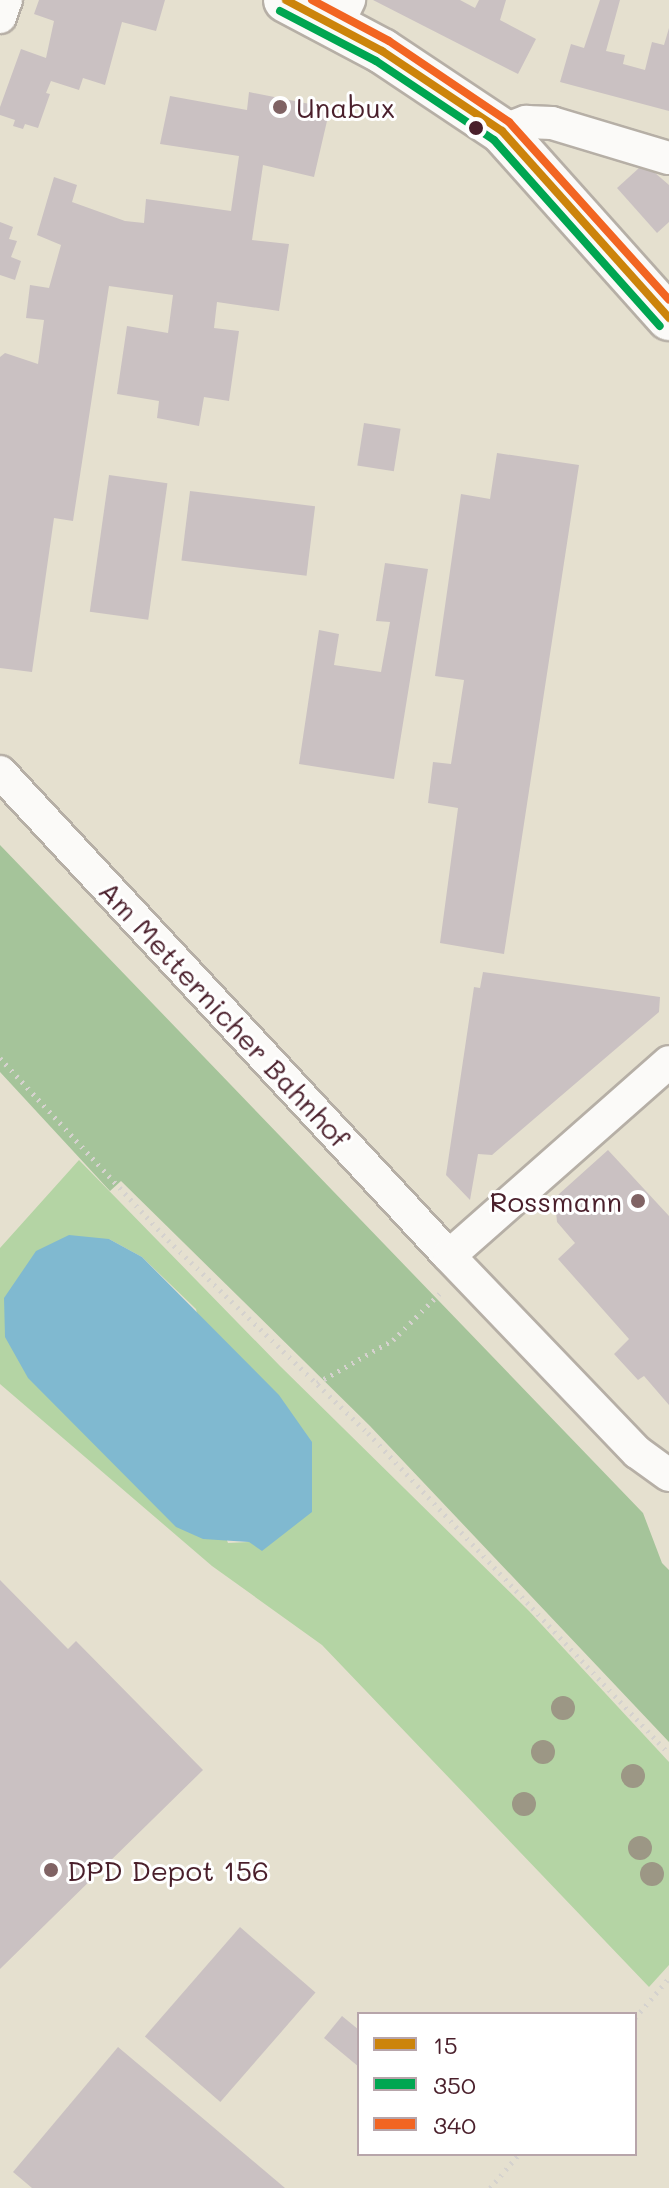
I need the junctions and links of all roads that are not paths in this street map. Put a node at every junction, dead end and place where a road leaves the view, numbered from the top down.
1 (6, 0) edge
2 (286, 0) edge
3 (342, 13) edge
4 (0, 17) edge
5 (502, 131) junction
6 (669, 158) edge
7 (669, 318) edge
8 (0, 772) edge
9 (669, 1062) edge
10 (449, 1256) junction
11 (669, 1475) edge

1 - 4 street
2 - 3 main road
3 - 5 main road
5 - 6 street
5 - 7 main road
8 - 10 street, Am Metternicher Bahnhof
9 - 10 street
10 - 11 street, Am Metternicher Bahnhof

